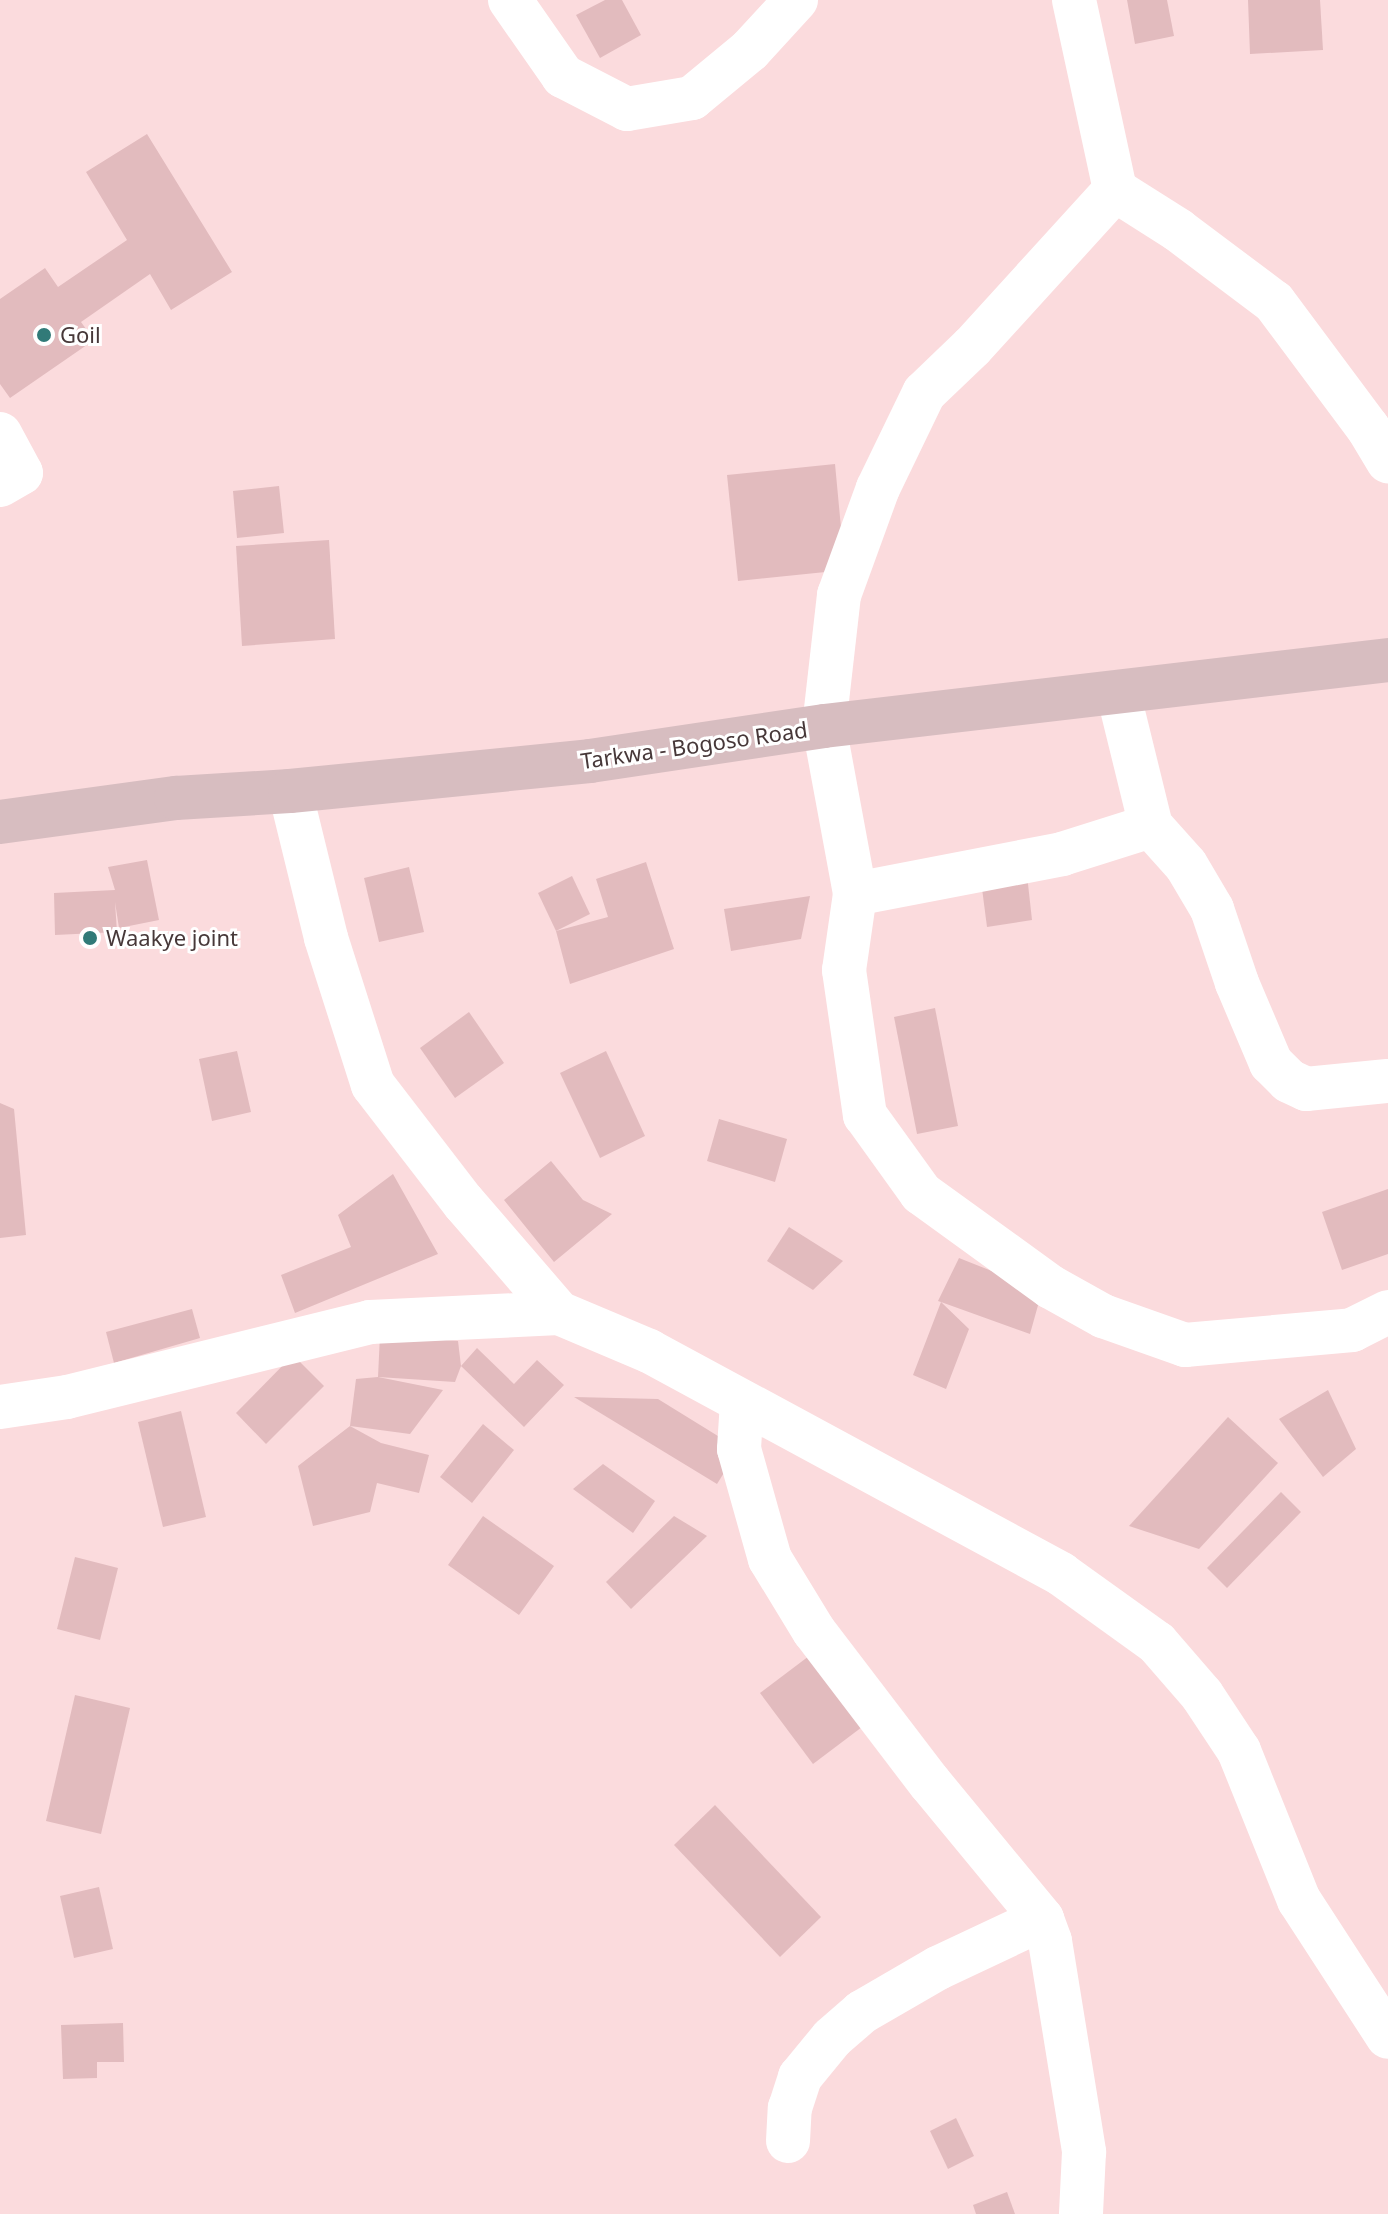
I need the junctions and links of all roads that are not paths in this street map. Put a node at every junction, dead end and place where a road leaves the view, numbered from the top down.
1 (510, 0) edge
2 (796, 0) edge
3 (1074, 0) edge
4 (1115, 190) junction
5 (0, 434) edge
6 (1388, 461) edge
7 (0, 485) edge
8 (1388, 660) edge
9 (1118, 692) junction
10 (824, 726) junction
11 (290, 791) junction
12 (0, 822) edge
13 (1151, 826) junction
14 (855, 894) junction
15 (1388, 1081) edge
16 (1388, 1312) edge
17 (559, 1313) junction
18 (742, 1402) junction
19 (0, 1407) edge
20 (1042, 1919) junction
21 (1388, 2037) edge
22 (788, 2141) dead end
23 (1081, 2214) edge

1 - 2 street
3 - 4 street
4 - 6 street
4 - 10 street
5 - 7 street
8 - 9 main road, Tarkwa - Bogoso Road
9 - 10 main road, Tarkwa - Bogoso Road
9 - 13 street
10 - 11 main road, Tarkwa - Bogoso Road
10 - 14 street
11 - 12 main road, Tarkwa - Bogoso Road
11 - 17 street
13 - 14 street
13 - 15 street
14 - 16 street
17 - 18 street
17 - 19 street
18 - 20 street
18 - 21 street
20 - 22 street
20 - 23 street

